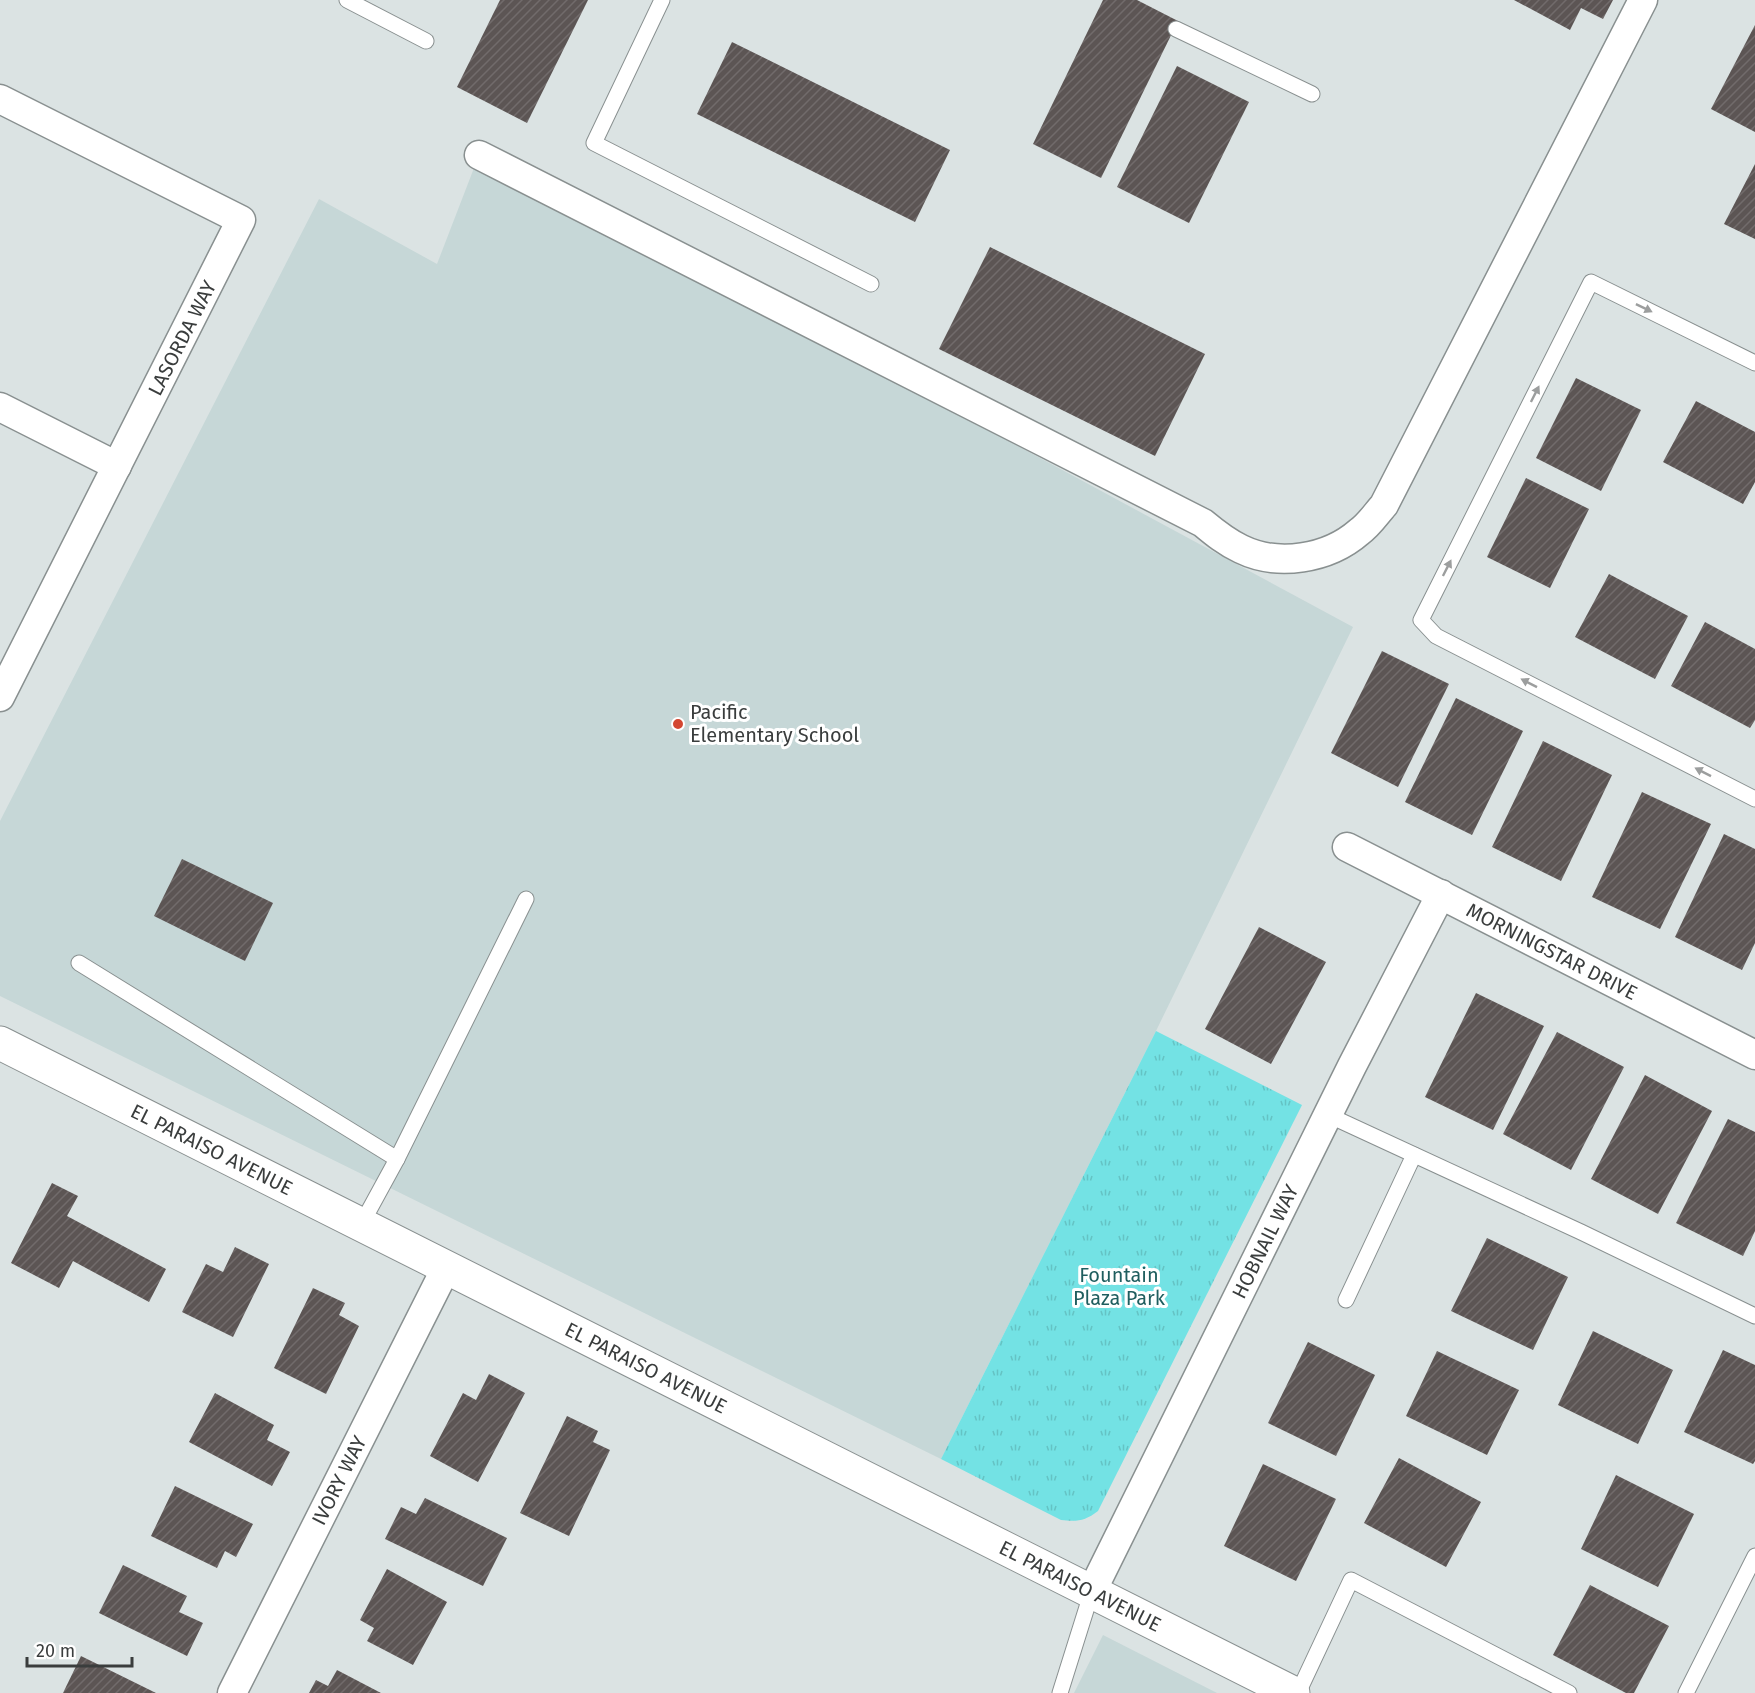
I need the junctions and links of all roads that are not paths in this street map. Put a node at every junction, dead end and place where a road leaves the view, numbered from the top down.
1 (347, 0) edge
2 (662, 0) edge
3 (1643, 0) edge
4 (1176, 28) dead end
5 (426, 41) dead end
6 (1312, 94) dead end
7 (0, 99) edge
8 (479, 154) dead end
9 (871, 284) dead end
10 (1755, 363) edge
11 (0, 407) edge
12 (117, 466) junction
13 (0, 696) edge
14 (1755, 799) edge
15 (1347, 847) dead end
16 (1441, 894) junction
17 (526, 899) dead end
18 (79, 963) dead end
19 (0, 1043) edge
20 (1755, 1054) edge
21 (1328, 1115) junction
22 (1414, 1155) junction
23 (397, 1159) junction
24 (361, 1225) junction
25 (446, 1268) junction
26 (1346, 1300) dead end
27 (1755, 1316) edge
28 (1755, 1556) edge
29 (1092, 1591) junction
30 (232, 1693) edge
31 (1060, 1693) edge
32 (1293, 1693) edge
33 (1298, 1693) edge
34 (1569, 1693) edge
35 (1686, 1693) edge

1 - 5 lane
2 - 9 lane
3 - 8 street
4 - 6 lane
7 - 12 street, LASORDA WAY
14 -> 10 lane
11 - 12 street
12 - 13 street, LASORDA WAY
15 - 16 street, MORNINGSTAR DRIVE
16 - 20 street, MORNINGSTAR DRIVE
16 - 21 street, HOBNAIL WAY
17 - 23 lane
18 - 23 lane
19 - 24 street, EL PARAISO AVENUE
21 - 22 lane
21 - 29 street, HOBNAIL WAY
22 - 26 lane
22 - 27 lane
23 - 24 lane
24 - 25 street, EL PARAISO AVENUE
25 - 29 street, EL PARAISO AVENUE
25 - 30 street, IVORY WAY
28 - 35 lane
29 - 31 lane
29 - 32 street, EL PARAISO AVENUE
33 - 34 lane

